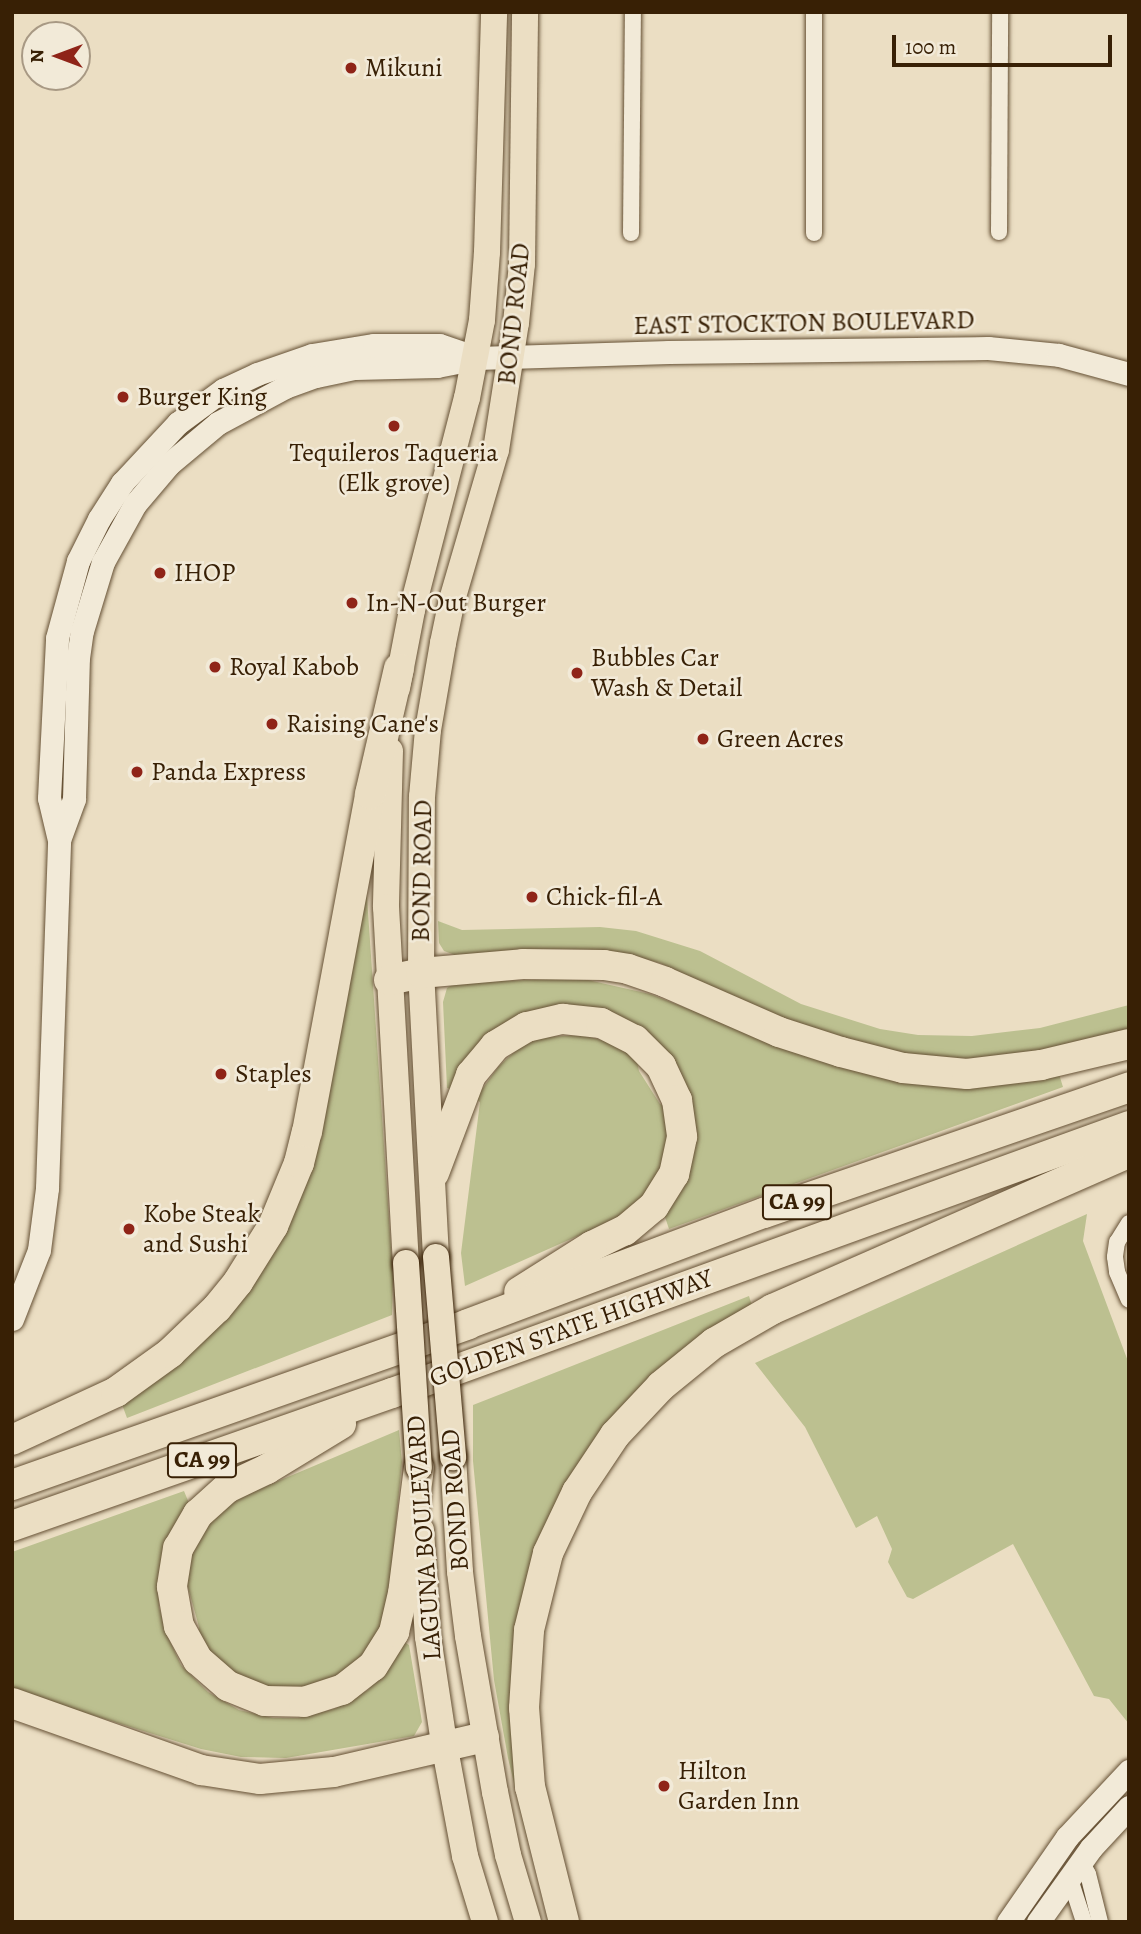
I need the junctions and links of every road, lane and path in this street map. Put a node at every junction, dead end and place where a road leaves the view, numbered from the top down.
1 (494, 12) edge
2 (525, 12) edge
3 (633, 12) edge
4 (814, 12) edge
5 (1000, 12) edge
6 (999, 232) dead end
7 (631, 233) dead end
8 (814, 233) dead end
9 (511, 357) junction
10 (477, 358) junction
11 (1129, 374) edge
12 (202, 404) junction
13 (135, 504) junction
14 (400, 668) junction
15 (59, 840) junction
16 (421, 973) junction
17 (389, 981) junction
18 (1129, 1044) edge
19 (1129, 1087) edge
20 (1129, 1126) edge
21 (1129, 1153) edge
22 (434, 1173) junction
23 (1129, 1223) edge
24 (1129, 1300) edge
25 (12, 1319) edge
26 (467, 1324) junction
27 (392, 1393) junction
28 (12, 1440) edge
29 (419, 1468) junction
30 (12, 1485) edge
31 (12, 1526) edge
32 (12, 1703) edge
33 (484, 1737) junction
34 (444, 1749) junction
35 (1129, 1771) edge
36 (1129, 1807) edge
37 (1075, 1868) junction
38 (485, 1922) edge
39 (528, 1922) edge
40 (564, 1922) edge
41 (1009, 1922) edge
42 (1038, 1922) edge
43 (1084, 1922) edge
44 (1100, 1922) edge

1 - 10 main road, BOND ROAD
2 - 9 main road, BOND ROAD
3 - 7 street
4 - 8 street
5 - 6 street
9 - 10 street, EAST STOCKTON BOULEVARD
9 - 11 street, EAST STOCKTON BOULEVARD
9 - 16 main road, BOND ROAD
10 - 12 street, EAST STOCKTON BOULEVARD
10 - 13 street, EAST STOCKTON BOULEVARD
10 - 14 main road, BOND ROAD
12 - 13 street
12 - 15 street, EAST STOCKTON BOULEVARD
13 - 15 street, EAST STOCKTON BOULEVARD
14 - 17 main road, BOND ROAD
14 - 28 highway
15 - 25 street, EAST STOCKTON BOULEVARD
16 - 17 highway
16 - 18 highway
16 - 22 main road, BOND ROAD
17 - 29 main road, LAGUNA BOULEVARD, bridge
19 - 26 highway, GOLDEN STATE HIGHWAY / CA 99
20 - 27 highway, GOLDEN STATE HIGHWAY / CA 99
21 - 40 highway
22 - 26 highway
22 - 33 main road, BOND ROAD, bridge
23 - 24 street
26 - 30 highway, GOLDEN STATE HIGHWAY / CA 99
27 - 29 highway
27 - 31 highway, GOLDEN STATE HIGHWAY / CA 99
29 - 34 main road, LAGUNA BOULEVARD
32 - 34 highway
33 - 34 highway
33 - 39 main road
34 - 38 main road, LAGUNA BOULEVARD
35 - 41 street
36 - 37 street
37 - 42 street
37 - 43 street
37 - 44 street

